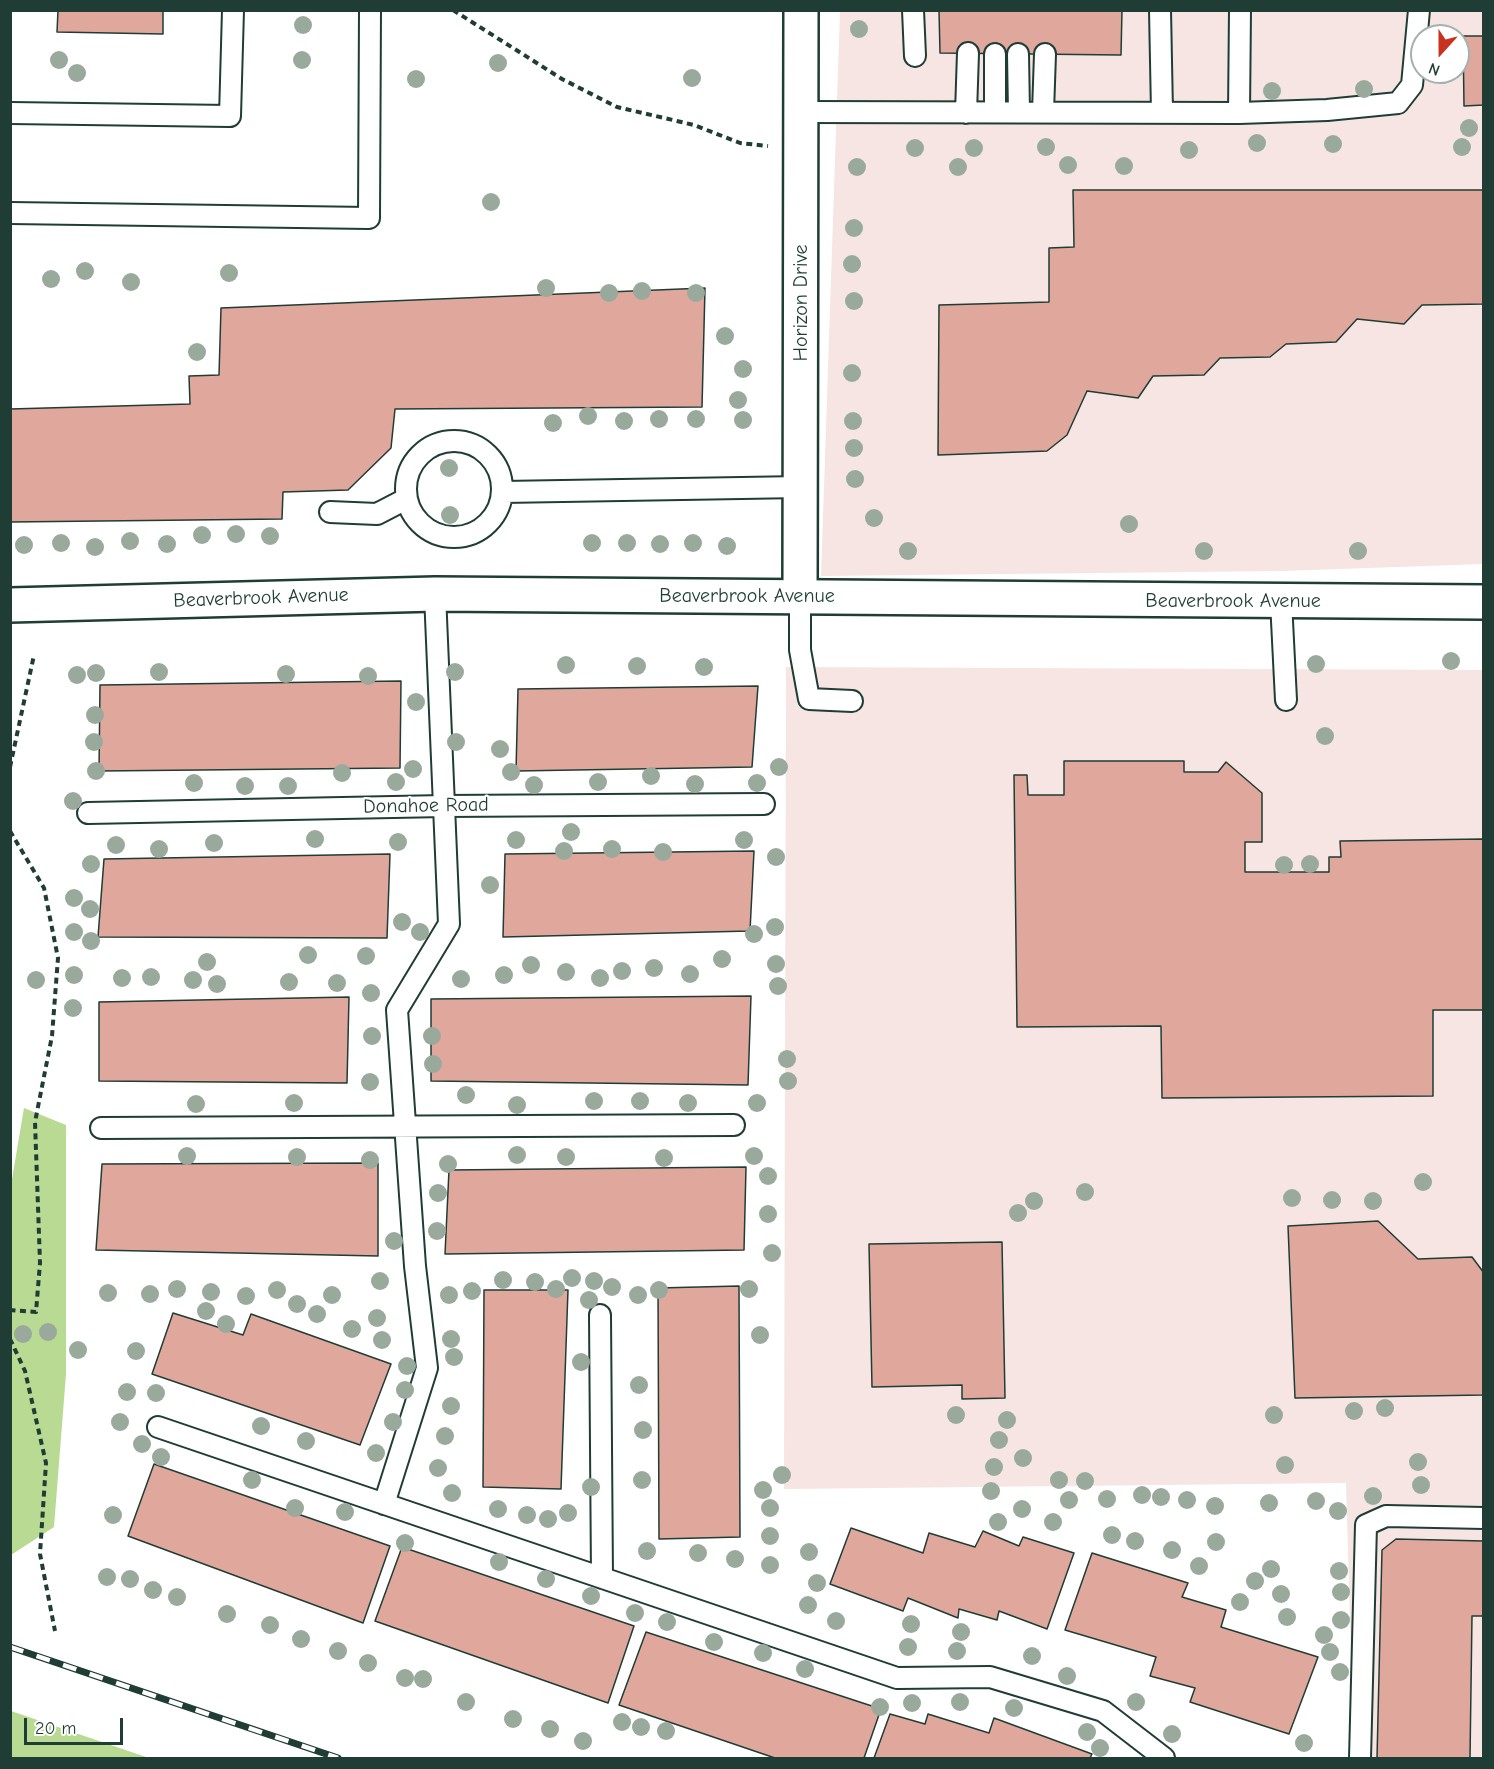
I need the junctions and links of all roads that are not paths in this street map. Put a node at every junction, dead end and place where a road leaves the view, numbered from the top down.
1 (233, 10) edge
2 (370, 10) edge
3 (801, 10) edge
4 (913, 10) edge
5 (1160, 10) edge
6 (1240, 10) edge
7 (1419, 10) edge
8 (968, 53) dead end
9 (995, 54) dead end
10 (1018, 54) dead end
11 (1045, 54) dead end
12 (915, 56) dead end
13 (802, 112) junction
14 (995, 112) junction
15 (1019, 112) junction
16 (1042, 112) junction
17 (1162, 112) junction
18 (10, 113) edge
19 (966, 113) junction
20 (1239, 113) junction
21 (10, 213) edge
22 (801, 487) junction
23 (503, 492) junction
24 (406, 499) junction
25 (330, 512) dead end
26 (435, 594) junction
27 (800, 596) junction
28 (1281, 601) junction
29 (1484, 602) edge
30 (10, 605) edge
31 (1286, 700) dead end
32 (852, 701) dead end
33 (764, 804) dead end
34 (444, 806) junction
35 (88, 813) dead end
36 (734, 1125) dead end
37 (405, 1127) junction
38 (101, 1128) dead end
39 (600, 1315) dead end
40 (158, 1427) dead end
41 (384, 1504) junction
42 (1484, 1518) edge
43 (602, 1578) junction
44 (1164, 1758) edge
45 (1360, 1758) edge

1 - 18 lane
2 - 21 lane
3 - 13 street, Horizon Drive
4 - 12 lane
5 - 17 lane
6 - 20 lane
7 - 20 lane
8 - 19 lane
9 - 14 lane
10 - 15 lane
11 - 16 lane
13 - 19 lane
13 - 22 street, Horizon Drive
14 - 15 lane
14 - 19 lane
15 - 16 lane
16 - 17 lane
17 - 20 lane
22 - 23 lane
22 - 27 street, Horizon Drive
23 - 24 lane
23 - 24 lane
24 - 25 lane
26 - 27 street, Beaverbrook Avenue
26 - 30 street, Beaverbrook Avenue
26 - 34 lane
27 - 28 street, Beaverbrook Avenue
27 - 32 lane
28 - 29 street, Beaverbrook Avenue
28 - 31 lane
33 - 34 lane, Donahoe Road
34 - 35 lane, Donahoe Road
34 - 37 lane
36 - 37 lane
37 - 38 lane
37 - 41 lane
39 - 43 lane
40 - 41 lane
41 - 43 lane
42 - 45 lane
43 - 44 lane

